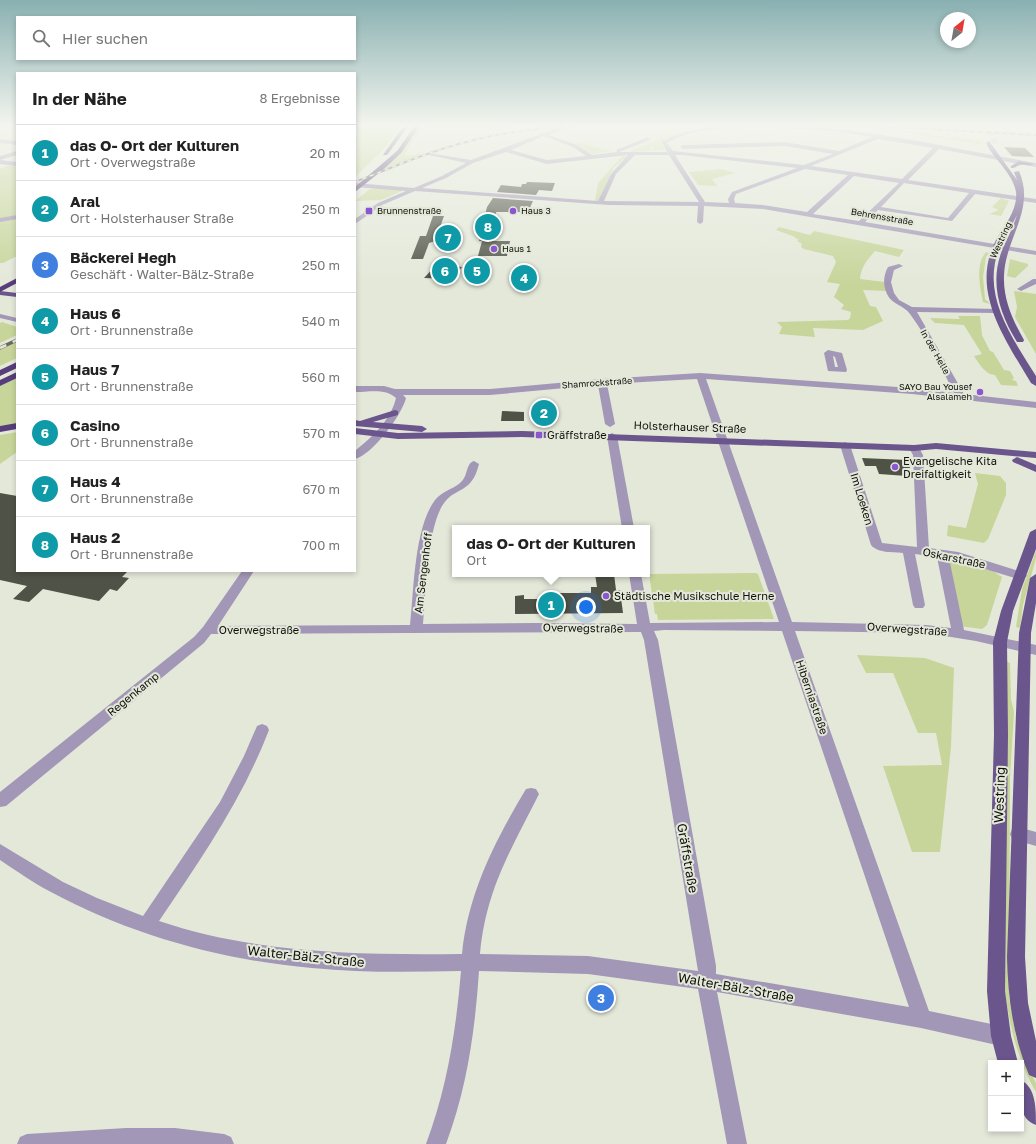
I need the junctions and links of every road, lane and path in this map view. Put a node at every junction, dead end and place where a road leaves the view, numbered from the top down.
1 (370, 177) edge
2 (443, 177) edge
3 (610, 177) edge
4 (687, 177) edge
5 (777, 177) edge
6 (849, 177) edge
7 (874, 177) edge
8 (907, 177) edge
9 (1012, 177) edge
10 (1020, 177) edge
11 (903, 182) junction
12 (356, 184) edge
13 (356, 189) edge
14 (413, 190) junction
15 (973, 192) junction
16 (1019, 199) junction
17 (601, 200) dead end
18 (1033, 201) edge
19 (702, 204) junction
20 (732, 205) junction
21 (876, 208) junction
22 (808, 214) junction
23 (16, 216) edge
24 (0, 220) edge
25 (356, 221) edge
26 (700, 222) dead end
27 (861, 223) junction
28 (996, 247) junction
29 (1007, 249) junction
30 (1036, 254) edge
31 (899, 266) dead end
32 (16, 277) edge
33 (16, 281) edge
34 (1036, 281) edge
35 (1, 289) edge
36 (16, 289) edge
37 (1021, 289) dead end
38 (16, 295) edge
39 (910, 309) junction
40 (996, 311) junction
41 (0, 316) edge
42 (16, 320) edge
43 (16, 365) edge
44 (1036, 366) edge
45 (837, 371) dead end
46 (0, 373) edge
47 (16, 373) edge
48 (700, 376) junction
49 (0, 381) edge
50 (602, 382) junction
51 (1036, 382) edge
52 (840, 385) junction
53 (356, 388) edge
54 (395, 392) junction
55 (960, 396) junction
56 (1036, 404) edge
57 (395, 413) junction
58 (356, 422) edge
59 (356, 422) edge
60 (610, 424) dead end
61 (16, 426) edge
62 (386, 426) junction
63 (0, 429) edge
64 (16, 429) edge
65 (356, 431) edge
66 (0, 432) edge
67 (379, 434) junction
68 (461, 434) junction
69 (612, 436) junction
70 (723, 441) junction
71 (844, 445) junction
72 (916, 448) junction
73 (1036, 454) edge
74 (356, 455) edge
75 (1017, 460) junction
76 (1036, 462) edge
77 (474, 464) dead end
78 (1036, 470) edge
79 (627, 525) edge
80 (1036, 532) edge
81 (886, 548) joint
82 (908, 550) junction
83 (923, 551) junction
84 (942, 554) junction
85 (247, 572) edge
86 (1021, 576) junction
87 (635, 577) edge
88 (1036, 580) edge
89 (919, 605) dead end
90 (787, 626) junction
91 (645, 627) junction
92 (416, 628) junction
93 (208, 630) junction
94 (958, 633) junction
95 (1000, 642) junction
96 (1030, 648) edge
97 (262, 730) dead end
98 (531, 794) dead end
99 (0, 801) edge
100 (1018, 834) junction
101 (1036, 839) edge
102 (0, 851) edge
103 (147, 924) junction
104 (469, 963) junction
105 (706, 981) junction
106 (922, 1018) junction
107 (1001, 1036) junction
108 (1007, 1060) edge
109 (1036, 1068) edge
110 (1024, 1095) edge
111 (1036, 1115) edge
112 (111, 1142) edge
113 (27, 1144) edge
114 (224, 1144) edge
115 (436, 1144) edge
116 (737, 1144) edge

1 - 13 highway
2 - 14 street
3 - 17 street
4 - 19 street
5 - 20 street
6 - 22 street
7 - 11 street
8 - 11 street
9 - 16 main road
10 - 18 main road
11 - 15 street
11 - 21 street
12 - 14 street
14 - 19 street
14 - 25 street
15 - 16 street
15 - 21 street
16 - 18 street
16 - 28 main road, Westring
18 - 29 main road, Westring
19 - 20 street
19 - 26 street
20 - 22 street, Behrensstraße
21 - 27 street
22 - 27 street, Behrensstraße
23 - 24 street
27 - 28 street, Behrensstraße
28 - 29 street, Behrensstraße
28 - 40 main road, Westring
29 - 30 street, Behrensstraße
29 - 44 main road, Westring
31 - 39 street, In der Helle
32 - 35 highway
33 - 35 highway
34 - 37 street
35 - 36 main road
35 - 38 main road
39 - 40 street
39 - 55 street, In der Helle
40 - 51 main road, Westring
41 - 42 street
43 - 46 highway
45 - 52 street
47 - 49 highway
48 - 50 street, Shamrockstraße
48 - 52 street, Shamrockstraße
48 - 70 street, Hiberniastraße
50 - 54 street, Shamrockstraße
50 - 60 street
52 - 55 street, Shamrockstraße
53 - 54 street, Shamrockstraße
54 - 57 street
55 - 56 street, Shamrockstraße
57 - 58 main road
57 - 62 street
59 - 62 main road, Holsterhauser Straße
61 - 63 highway
62 - 67 street
62 - 68 main road, Holsterhauser Straße
64 - 66 highway
65 - 67 main road, Holsterhauser Straße
67 - 68 main road, Holsterhauser Straße
67 - 74 street
68 - 69 main road, Holsterhauser Straße
69 - 70 main road, Holsterhauser Straße
69 - 79 street
70 - 71 main road, Holsterhauser Straße
70 - 90 street, Hiberniastraße
71 - 72 main road, Holsterhauser Straße
71 - 81 street, Im Loeken
72 - 73 main road, Holsterhauser Straße
72 - 75 main road, Holsterhauser Straße
72 - 83 street
75 - 76 main road, Holsterhauser Straße
75 - 78 main road
77 - 92 street, Am Sengenhoff
80 - 86 main road, Westring
81 - 82 street, Oskarstraße
82 - 83 street, Oskarstraße
82 - 89 street
83 - 84 street, Oskarstraße
84 - 86 street, Oskarstraße
84 - 94 street, Overwegstraße
85 - 93 street, Regenkamp
86 - 95 main road, Westring
87 - 91 street, Gräffstraße
88 - 96 main road, Westring
90 - 91 street, Overwegstraße
90 - 94 street, Overwegstraße
90 - 106 street, Hiberniastraße
91 - 92 street, Overwegstraße
91 - 105 street, Gräffstraße
92 - 93 street, Overwegstraße
93 - 99 street, Regenkamp
94 - 95 street, Overwegstraße
95 - 96 street, Overwegstraße
95 - 107 main road, Westring
96 - 100 main road, Westring
97 - 103 street
98 - 104 street
100 - 101 street
100 - 109 main road, Westring
102 - 103 street, Walter-Bälz-Straße
103 - 104 street, Walter-Bälz-Straße
104 - 105 street, Walter-Bälz-Straße
104 - 115 street
105 - 106 street, Walter-Bälz-Straße
105 - 116 street, Gräffstraße
106 - 107 street, Walter-Bälz-Straße
107 - 108 main road, Westring
110 - 111 main road
112 - 113 street
112 - 114 street

